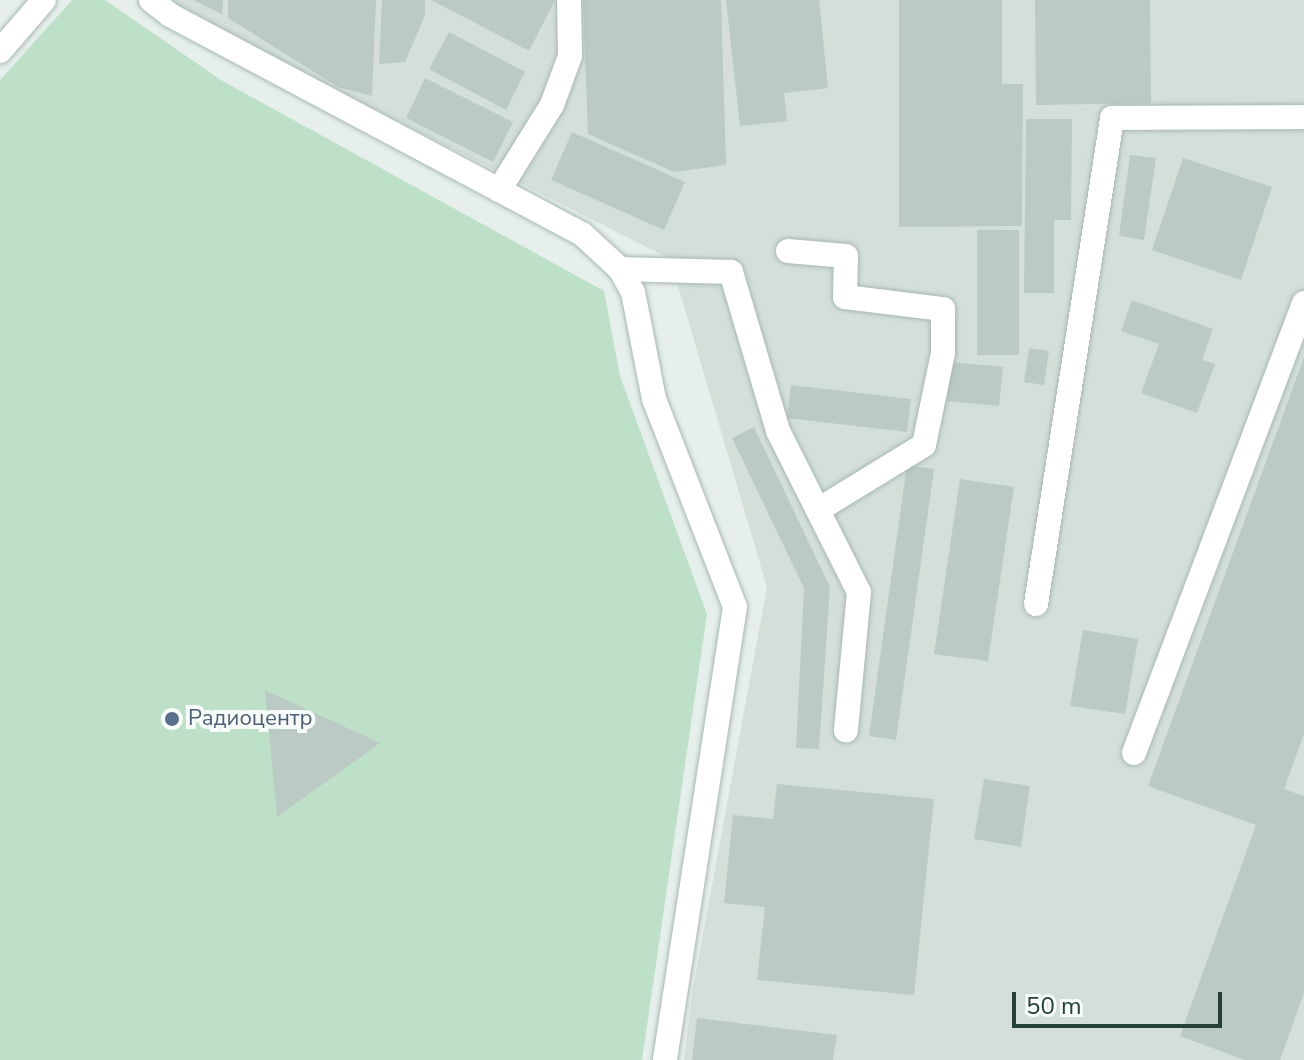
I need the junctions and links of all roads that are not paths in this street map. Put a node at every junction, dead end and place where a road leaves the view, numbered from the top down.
1 (44, 0) edge
2 (151, 0) edge
3 (569, 0) edge
4 (0, 51) edge
5 (1304, 117) edge
6 (499, 190) junction
7 (788, 251) dead end
8 (620, 269) junction
9 (1304, 303) edge
10 (818, 510) junction
11 (1036, 604) dead end
12 (846, 730) dead end
13 (1134, 753) dead end
14 (665, 1060) edge

1 - 4 street
2 - 6 street
3 - 6 street
5 - 11 street
6 - 8 street
7 - 10 street
8 - 10 street
8 - 14 street
9 - 13 street
10 - 12 street

